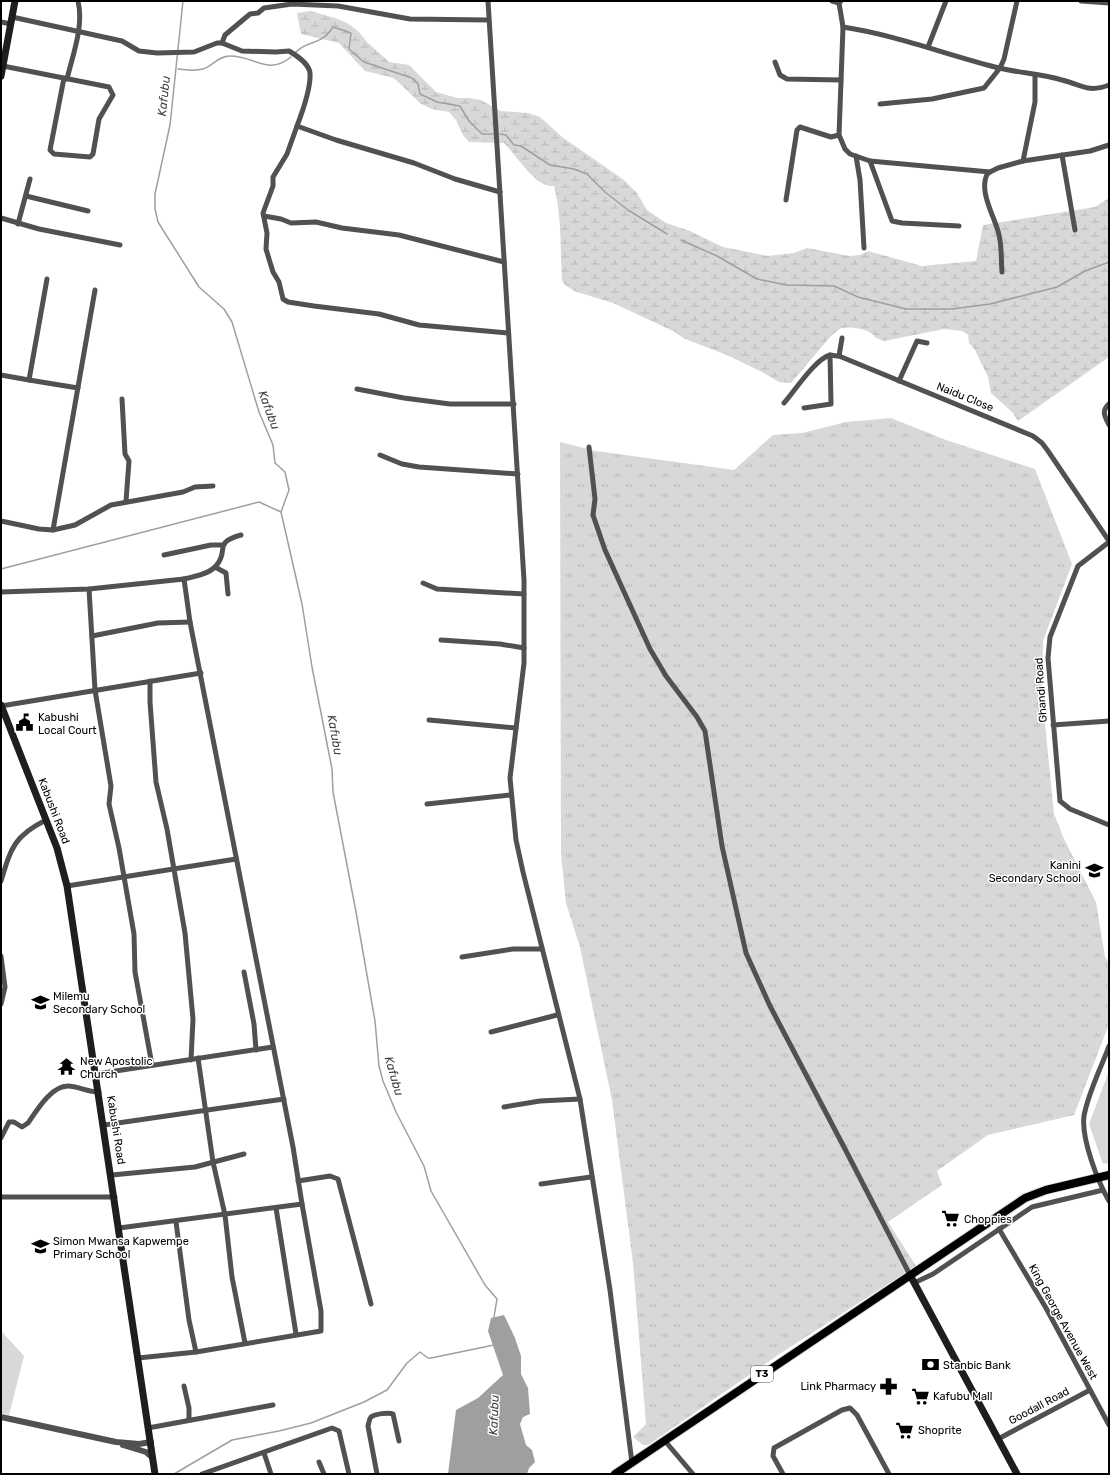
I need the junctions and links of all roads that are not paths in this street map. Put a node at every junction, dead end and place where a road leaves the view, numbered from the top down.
1 (16, 1) edge
2 (78, 1) edge
3 (488, 1) edge
4 (832, 1) edge
5 (946, 1) edge
6 (1017, 1) edge
7 (1081, 1) edge
8 (840, 2) edge
9 (1109, 3) edge
10 (488, 20) junction
11 (12, 21) junction
12 (1, 22) edge
13 (843, 27) junction
14 (78, 31) junction
15 (222, 43) junction
16 (928, 47) junction
17 (775, 62) dead end
18 (3, 66) junction
19 (1000, 68) junction
20 (1035, 75) junction
21 (1, 76) edge
22 (65, 78) junction
23 (841, 80) junction
24 (1109, 85) edge
25 (880, 104) dead end
26 (297, 126) junction
27 (839, 135) junction
28 (1109, 145) edge
29 (1062, 155) junction
30 (856, 156) junction
31 (870, 161) junction
32 (1023, 161) junction
33 (990, 172) junction
34 (30, 179) dead end
35 (500, 192) junction
36 (26, 196) junction
37 (786, 200) dead end
38 (88, 210) dead end
39 (264, 216) junction
40 (1, 218) edge
41 (18, 224) junction
42 (959, 226) dead end
43 (1075, 230) dead end
44 (120, 245) dead end
45 (864, 248) dead end
46 (504, 262) junction
47 (1002, 272) dead end
48 (47, 279) dead end
49 (95, 290) dead end
50 (508, 333) junction
51 (842, 338) dead end
52 (927, 343) dead end
53 (830, 355) junction
54 (839, 356) junction
55 (1, 375) edge
56 (29, 380) junction
57 (899, 381) junction
58 (78, 388) junction
59 (357, 389) dead end
60 (122, 399) dead end
61 (784, 403) dead end
62 (514, 404) junction
63 (1109, 404) edge
64 (804, 408) dead end
65 (1109, 425) edge
66 (589, 447) dead end
67 (380, 455) dead end
68 (518, 474) junction
69 (213, 486) dead end
70 (126, 501) junction
71 (1, 521) edge
72 (53, 530) junction
73 (241, 535) dead end
74 (1109, 541) edge
75 (223, 545) junction
76 (164, 555) dead end
77 (215, 567) junction
78 (184, 579) junction
79 (423, 583) dead end
80 (88, 589) junction
81 (1, 592) edge
82 (228, 594) dead end
83 (524, 594) junction
84 (190, 622) junction
85 (92, 636) junction
86 (441, 640) dead end
87 (524, 648) junction
88 (201, 673) junction
89 (150, 681) junction
90 (95, 690) junction
91 (1, 705) edge
92 (429, 720) dead end
93 (1109, 721) edge
94 (1054, 725) junction
95 (516, 728) junction
96 (511, 796) junction
97 (427, 804) dead end
98 (46, 820) junction
99 (1109, 825) edge
100 (236, 859) junction
101 (174, 869) junction
102 (123, 878) junction
103 (1, 881) edge
104 (67, 886) junction
105 (542, 949) junction
106 (1, 956) edge
107 (462, 958) dead end
108 (244, 972) dead end
109 (1, 1004) edge
110 (557, 1014) junction
111 (491, 1032) dead end
112 (1109, 1046) edge
113 (273, 1047) junction
114 (256, 1050) junction
115 (198, 1058) junction
116 (191, 1060) junction
117 (152, 1065) junction
118 (96, 1074) junction
119 (99, 1092) junction
120 (284, 1099) junction
121 (580, 1099) junction
122 (504, 1107) dead end
123 (206, 1110) junction
124 (104, 1125) junction
125 (1, 1138) edge
126 (244, 1154) dead end
127 (213, 1162) junction
128 (112, 1175) junction
129 (1109, 1175) edge
130 (591, 1177) junction
131 (1097, 1178) junction
132 (298, 1181) junction
133 (541, 1184) dead end
134 (1103, 1190) junction
135 (1, 1197) edge
136 (115, 1197) junction
137 (1109, 1201) edge
138 (302, 1204) junction
139 (276, 1208) junction
140 (225, 1215) junction
141 (176, 1222) junction
142 (119, 1228) junction
143 (999, 1229) junction
144 (910, 1276) junction
145 (914, 1283) junction
146 (371, 1304) dead end
147 (296, 1334) junction
148 (245, 1343) junction
149 (196, 1352) junction
150 (138, 1358) junction
151 (184, 1386) dead end
152 (1090, 1390) junction
153 (273, 1405) dead end
154 (1, 1417) edge
155 (189, 1419) junction
156 (1109, 1425) edge
157 (148, 1428) junction
158 (998, 1439) junction
159 (399, 1441) dead end
160 (116, 1442) junction
161 (150, 1442) junction
162 (665, 1442) junction
163 (264, 1453) junction
164 (153, 1458) junction
165 (320, 1462) dead end
166 (632, 1463) junction
167 (213, 1472) edge
168 (155, 1474) edge
169 (202, 1474) edge
170 (271, 1474) edge
171 (324, 1474) edge
172 (349, 1474) edge
173 (377, 1474) edge
174 (615, 1474) edge
175 (693, 1474) edge
176 (783, 1474) edge
177 (889, 1474) edge
178 (1017, 1474) edge

1 - 11 main road
2 - 14 street
3 - 10 street
4 - 8 street
5 - 16 street
6 - 19 street
7 - 9 street
8 - 13 street
10 - 15 street
10 - 35 street
11 - 12 street
11 - 14 street
11 - 18 main road
13 - 16 street
13 - 23 street
14 - 15 street
14 - 22 street
15 - 26 street
16 - 19 street
17 - 23 street
18 - 21 main road
18 - 22 street
19 - 20 street
19 - 25 street
20 - 24 street
20 - 32 street
22 - 22 street
23 - 27 street
26 - 35 street
26 - 39 street
27 - 30 street
27 - 37 street
28 - 29 street
29 - 32 street
29 - 43 street
30 - 31 street
30 - 45 street
31 - 33 street
31 - 42 street
32 - 33 street
33 - 47 street
34 - 36 street
35 - 46 street
36 - 38 street
36 - 41 street
39 - 46 street
39 - 50 street
40 - 41 street
41 - 44 street
46 - 50 street
48 - 56 street
49 - 58 street
50 - 62 street
51 - 54 street
52 - 57 street
53 - 54 street, Naidu Close
53 - 61 street
53 - 64 street
54 - 57 street, Naidu Close
55 - 56 street
56 - 58 street
57 - 74 street, Naidu Close
58 - 72 street
59 - 62 street
60 - 70 street
62 - 68 street
63 - 65 street
66 - 144 street
67 - 68 street
68 - 83 street
69 - 70 street
70 - 72 street
71 - 72 street
73 - 75 street
74 - 94 street, Ghandi Road
75 - 76 street
75 - 77 street
77 - 78 street
77 - 82 street
78 - 80 street
78 - 84 street
79 - 83 street
80 - 81 street
80 - 85 street
83 - 87 street
84 - 85 street
84 - 88 street
85 - 90 street
86 - 87 street
87 - 95 street
88 - 89 street
88 - 100 street
89 - 90 street
89 - 101 street
90 - 91 street
90 - 102 street
91 - 98 main road, Kabushi Road
92 - 95 street
93 - 94 street
94 - 99 street, Ghandi Road
95 - 96 street
96 - 97 street
96 - 105 street
98 - 103 street
98 - 104 main road, Kabushi Road
100 - 101 street
100 - 113 street
101 - 102 street
101 - 116 street
102 - 104 street
102 - 117 street
104 - 118 main road, Kabushi Road
105 - 107 street
105 - 110 street
106 - 109 street
108 - 114 street
110 - 111 street
110 - 121 street
112 - 131 street
113 - 114 street
113 - 120 street
114 - 115 street
115 - 116 street
115 - 123 street
116 - 117 street
117 - 118 street
118 - 119 main road, Kabushi Road
119 - 124 main road, Kabushi Road
119 - 125 street
120 - 123 street
120 - 132 street
121 - 122 street
121 - 130 street
123 - 124 street
123 - 127 street
124 - 128 main road, Kabushi Road
126 - 127 street
127 - 128 street
127 - 140 street
128 - 136 main road, Kabushi Road
129 - 131 highway, T3
130 - 133 street
130 - 166 street
131 - 134 street
131 - 144 highway, T3
132 - 138 street
132 - 146 street
134 - 137 street
134 - 143 street
135 - 136 street
136 - 142 main road, Kabushi Road
138 - 139 street
138 - 147 street
139 - 140 street
139 - 147 street
140 - 141 street
140 - 148 street
141 - 142 street
141 - 149 street
142 - 150 main road, Kabushi Road
143 - 145 street
143 - 152 street, King George Avenue West
144 - 145 main road
144 - 162 highway, T3
145 - 158 main road
147 - 148 street
148 - 149 street
149 - 150 street
150 - 157 main road, Kabushi Road
151 - 155 street
152 - 156 street, King George Avenue West
152 - 158 street, Goodall Road
153 - 155 street
154 - 160 street
155 - 157 street
157 - 161 main road, Kabushi Road
158 - 178 main road
159 - 173 street
160 - 161 street
160 - 164 street
161 - 164 main road, Kabushi Road
162 - 166 highway, T3
162 - 175 street
163 - 167 street
163 - 170 street
163 - 172 street
164 - 168 main road, Kabushi Road
165 - 171 street
166 - 174 highway, T3
167 - 169 street
176 - 177 street

